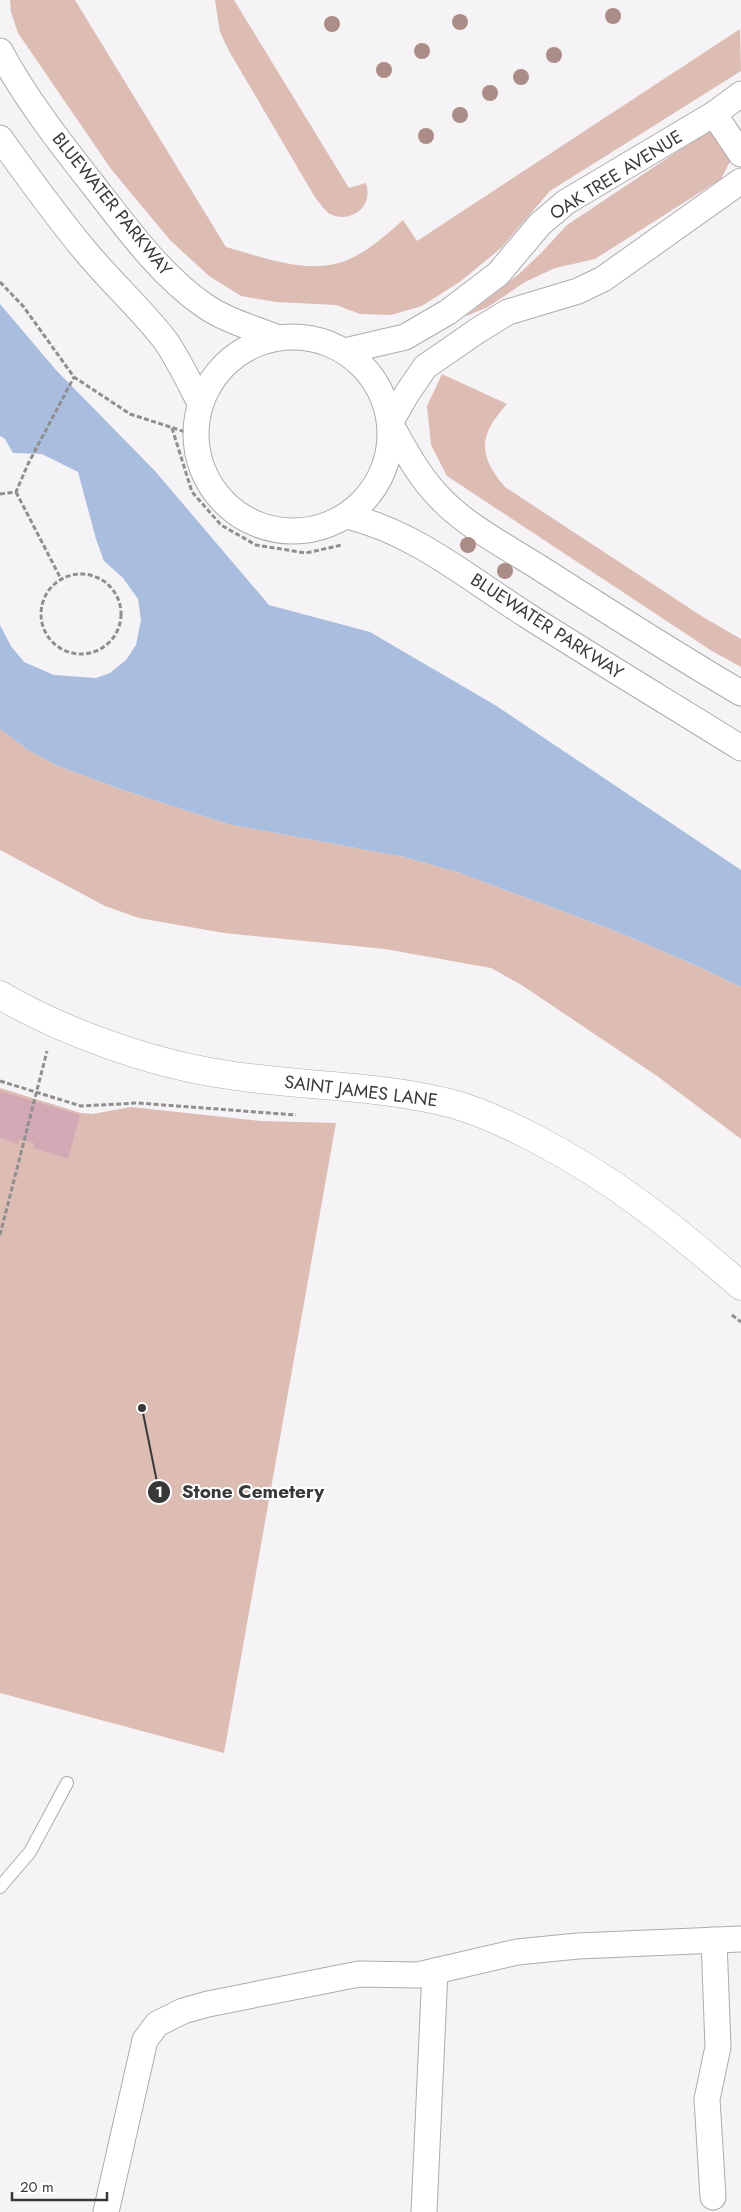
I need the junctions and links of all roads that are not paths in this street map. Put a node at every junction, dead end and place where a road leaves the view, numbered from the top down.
1 (0, 51) edge
2 (741, 94) edge
3 (714, 114) junction
4 (0, 138) edge
5 (741, 154) edge
6 (741, 181) edge
7 (278, 338) junction
8 (345, 351) junction
9 (200, 403) junction
10 (390, 423) junction
11 (347, 516) junction
12 (741, 693) edge
13 (741, 748) edge
14 (0, 995) edge
15 (741, 1286) edge
16 (67, 1783) dead end
17 (0, 1887) edge
18 (714, 1940) junction
19 (741, 1940) edge
20 (435, 1971) junction
21 (713, 2197) dead end
22 (106, 2212) edge
23 (424, 2212) edge

1 - 7 street, BLUEWATER PARKWAY
2 - 3 street, OAK TREE AVENUE
3 - 5 street
3 - 8 street, OAK TREE AVENUE
4 - 9 street
6 - 10 street
7 - 8 street
7 - 9 street
8 - 10 street
9 - 11 street
10 - 11 street
10 - 12 street
11 - 13 street, BLUEWATER PARKWAY
14 - 15 street, SAINT JAMES LANE
16 - 17 lane
18 - 19 street
18 - 20 street
18 - 21 street
20 - 22 street
20 - 23 street

